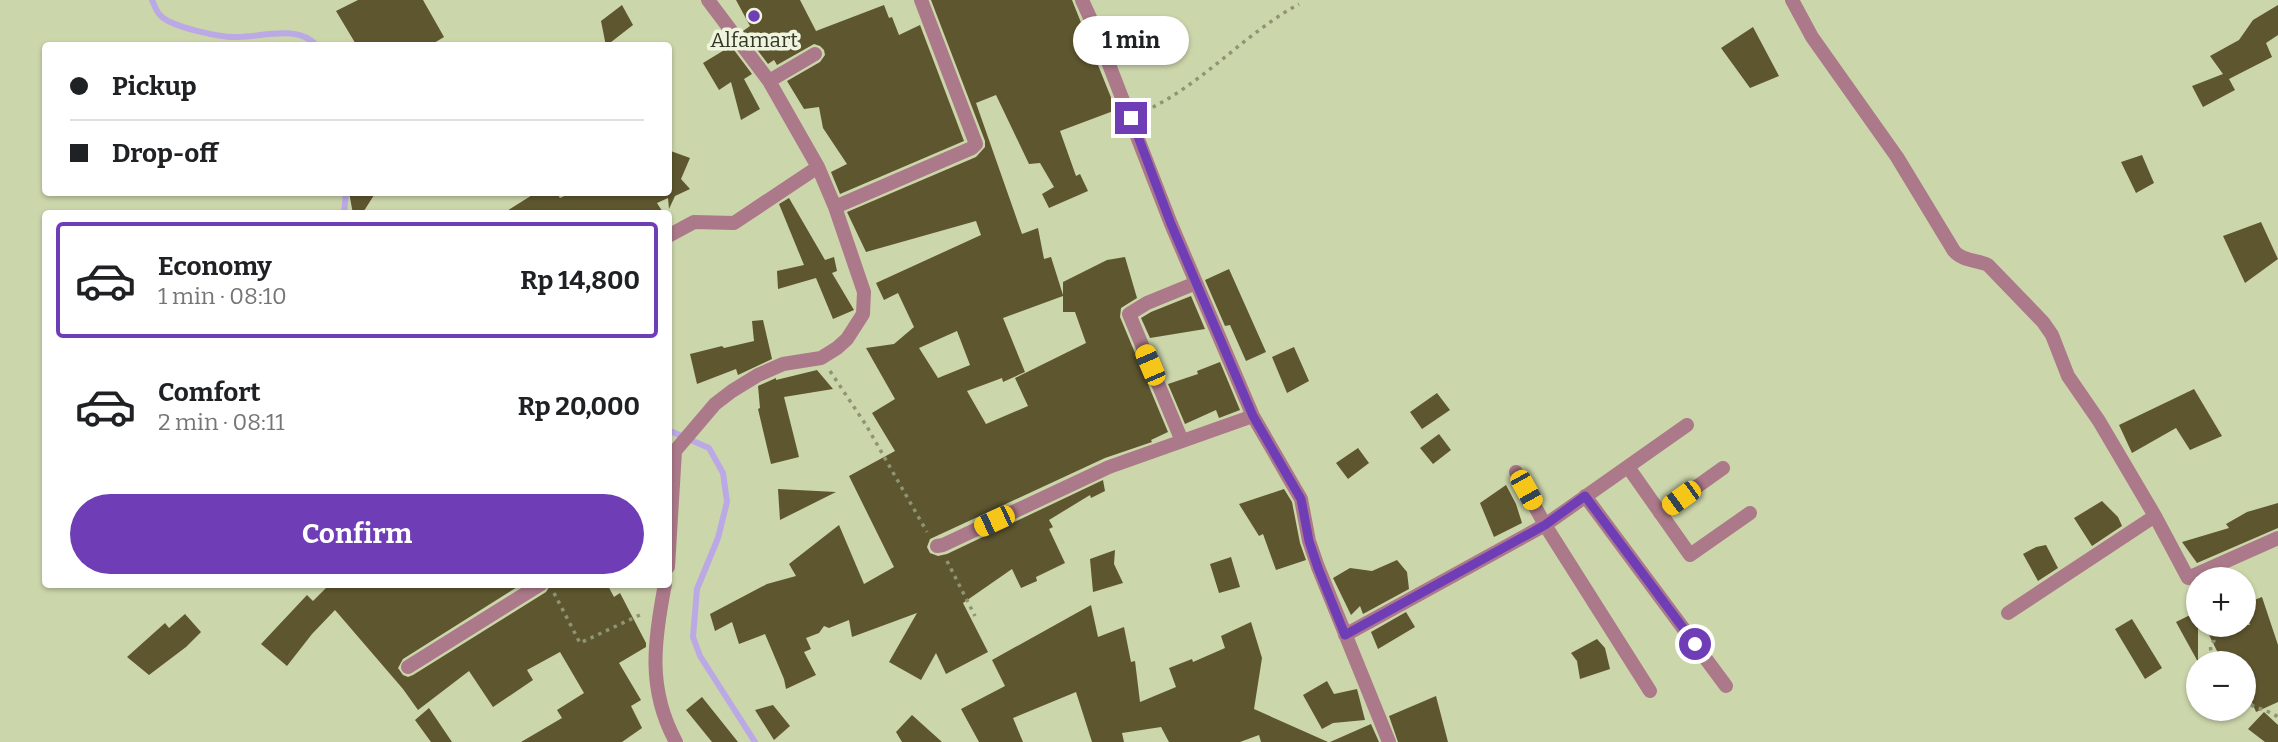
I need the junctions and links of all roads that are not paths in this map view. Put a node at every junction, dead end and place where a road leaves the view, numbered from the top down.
1 (708, 0) edge
2 (921, 0) edge
3 (1082, 0) edge
4 (1792, 0) edge
5 (815, 54) dead end
6 (769, 81) junction
7 (818, 167) junction
8 (835, 207) junction
9 (672, 234) edge
10 (1196, 283) junction
11 (1253, 416) junction
12 (1687, 425) dead end
13 (1182, 441) junction
14 (1628, 467) junction
15 (1723, 468) dead end
16 (1516, 472) dead end
17 (1585, 496) junction
18 (672, 500) edge
19 (1660, 513) junction
20 (1750, 513) dead end
21 (2155, 516) junction
22 (1545, 525) junction
23 (2278, 538) edge
24 (937, 545) road end
25 (535, 588) edge
26 (664, 588) edge
27 (2008, 613) dead end
28 (1345, 635) junction
29 (408, 667) dead end
30 (1727, 686) dead end
31 (1650, 691) dead end
32 (676, 742) edge
33 (1389, 742) edge

1 - 6 street
2 - 8 street
3 - 10 street
4 - 21 street
5 - 6 street
6 - 7 street
7 - 8 street
7 - 9 street
8 - 18 street
10 - 11 street
10 - 13 street
11 - 13 street
11 - 28 street
12 - 14 street
13 - 24 street
14 - 17 street
14 - 19 street
15 - 19 street
16 - 22 street
17 - 22 street
17 - 30 street
19 - 20 street
21 - 23 street
21 - 27 street
22 - 28 street
22 - 31 street
25 - 29 street
26 - 32 street
28 - 33 street

